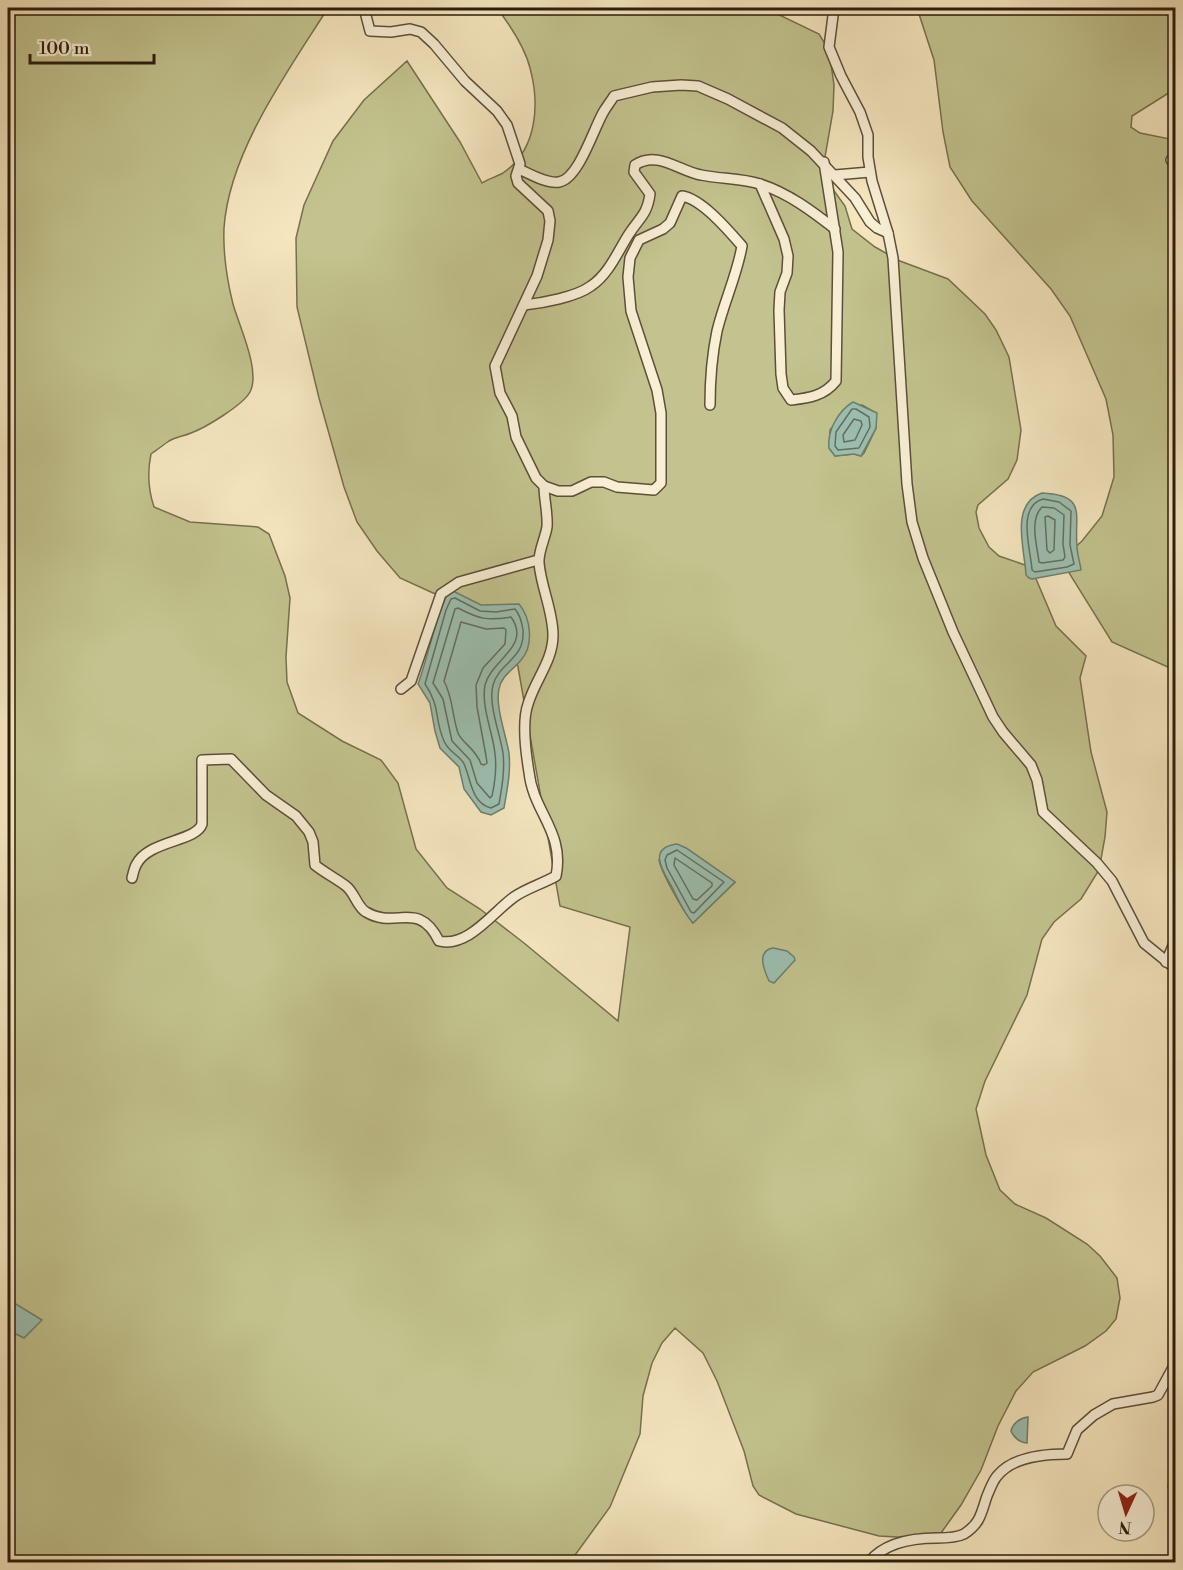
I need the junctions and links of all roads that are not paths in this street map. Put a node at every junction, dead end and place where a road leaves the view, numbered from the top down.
1 (364, 8) edge
2 (834, 8) edge
3 (824, 162) junction
4 (519, 169) junction
5 (870, 172) junction
6 (835, 175) junction
7 (760, 184) junction
8 (836, 228) junction
9 (888, 233) junction
10 (525, 305) junction
11 (710, 405) dead end
12 (544, 486) junction
13 (538, 560) junction
14 (401, 688) dead end
15 (132, 878) dead end
16 (1176, 939) edge
17 (1166, 962) junction
18 (1176, 969) edge
19 (1176, 1362) edge
20 (869, 1563) edge

1 - 4 street
2 - 5 street
3 - 4 street
3 - 6 street
3 - 8 street
4 - 10 street
5 - 6 street
5 - 9 street
6 - 9 street
7 - 8 street
7 - 8 street
7 - 10 street
9 - 17 street
10 - 12 street
11 - 12 street
12 - 13 street
13 - 14 street
13 - 15 street
16 - 17 street
17 - 18 street
19 - 20 street

